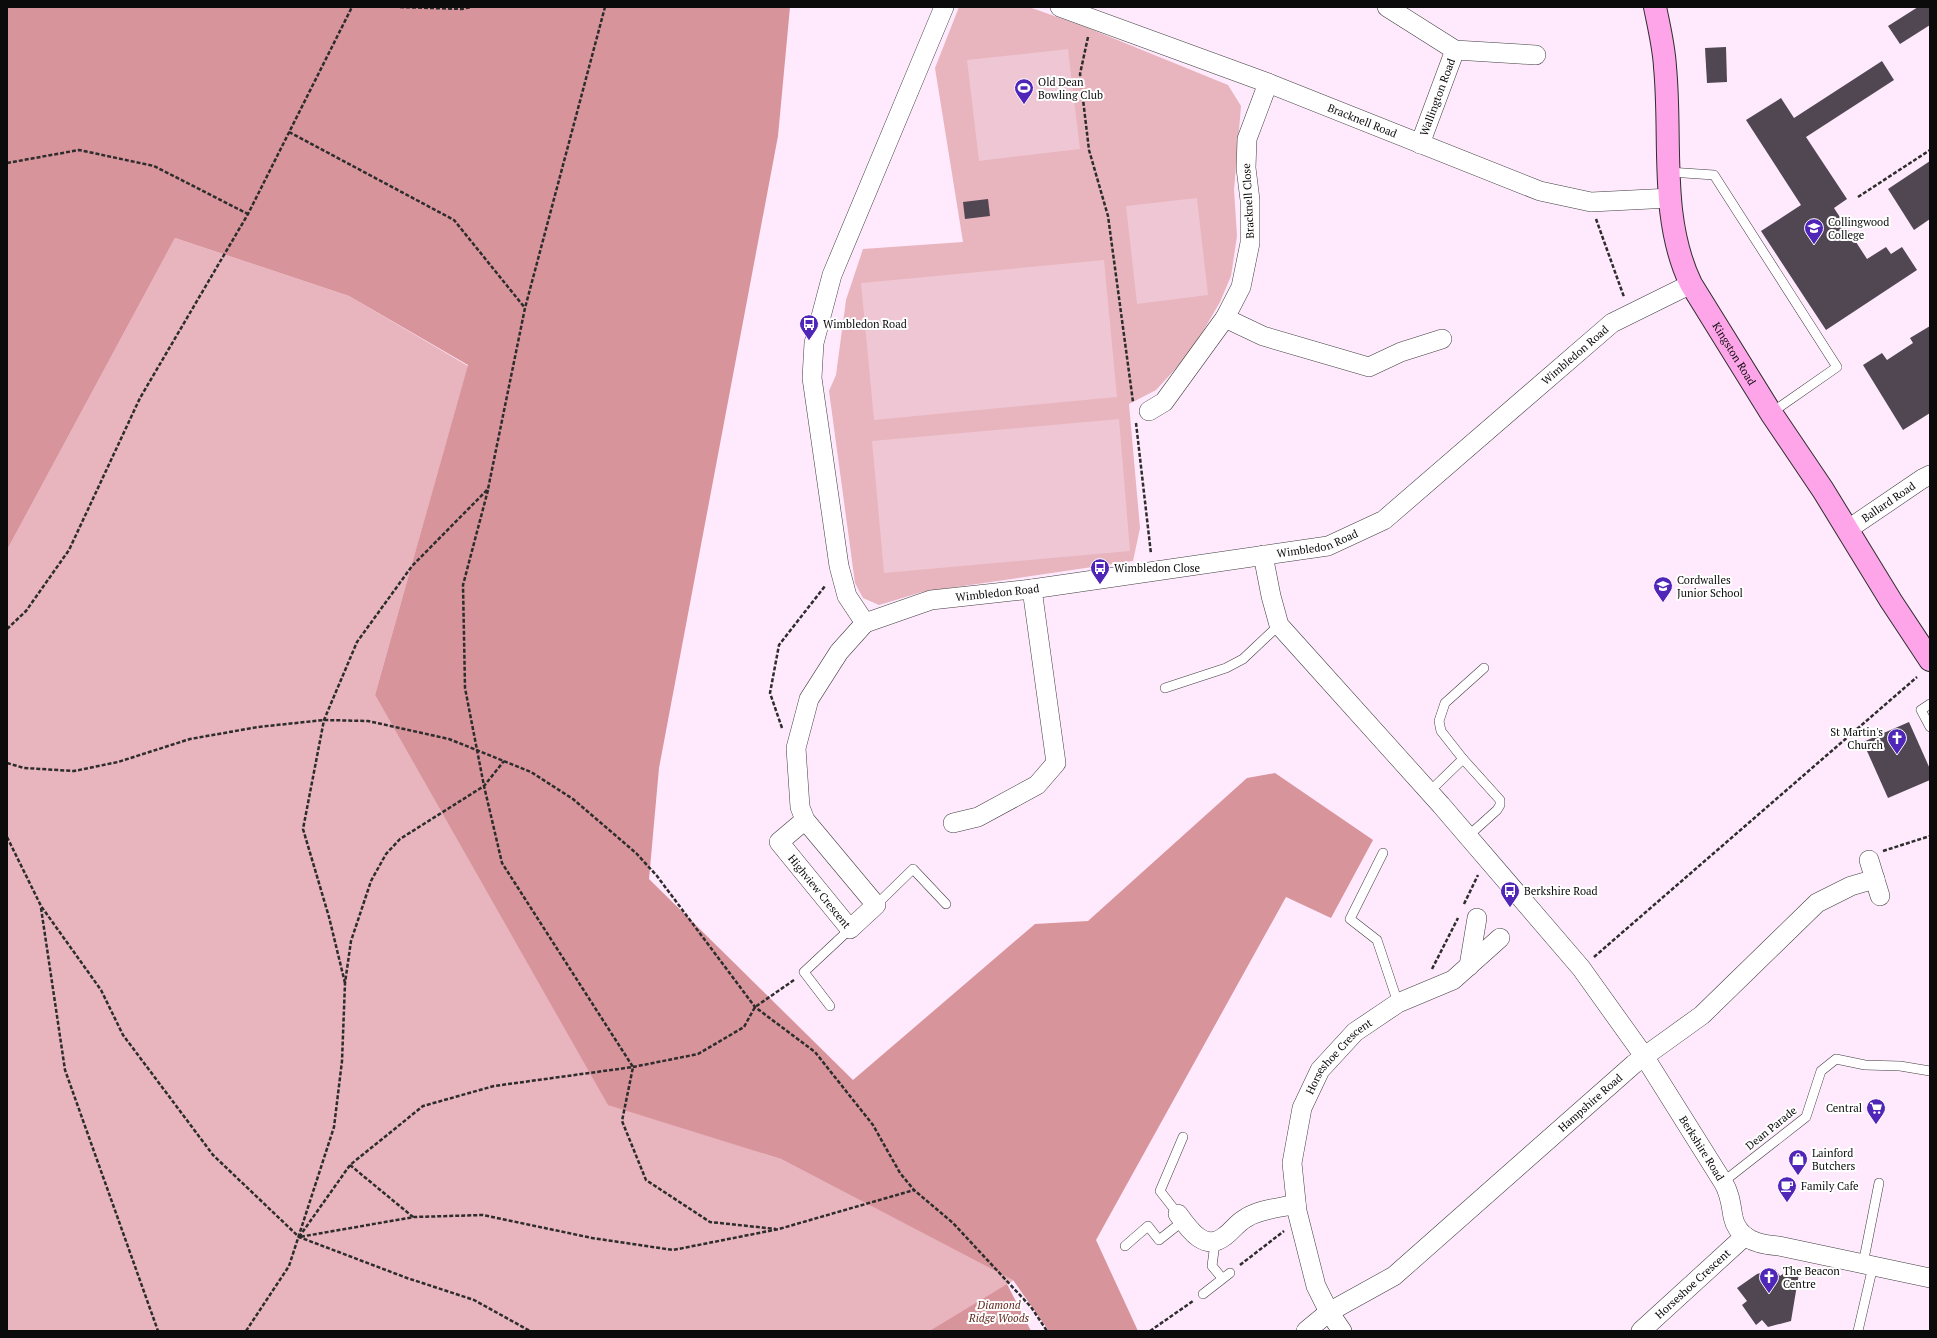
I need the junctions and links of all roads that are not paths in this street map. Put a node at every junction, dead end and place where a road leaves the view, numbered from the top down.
1 (944, 7) edge
2 (1060, 7) edge
3 (1387, 7) edge
4 (1655, 7) edge
5 (1455, 50) junction
6 (1536, 55) dead end
7 (1268, 83) junction
8 (1420, 144) junction
9 (1669, 172) junction
10 (1670, 198) junction
11 (1691, 284) junction
12 (1225, 318) junction
13 (1442, 339) dead end
14 (1141, 408) road end
15 (1771, 413) junction
16 (1930, 475) edge
17 (1847, 530) junction
18 (1263, 555) junction
19 (1032, 589) junction
20 (865, 623) junction
21 (1279, 625) junction
22 (1930, 660) edge
23 (1484, 668) dead end
24 (1165, 688) dead end
25 (1930, 704) edge
26 (1930, 727) edge
27 (1463, 759) junction
28 (1429, 792) junction
29 (805, 820) junction
30 (953, 823) dead end
31 (1467, 837) junction
32 (1382, 853) dead end
33 (1869, 860) road end
34 (946, 904) dead end
35 (876, 905) junction
36 (1469, 915) road end
37 (850, 929) junction
38 (1500, 938) dead end
39 (1469, 966) junction
40 (1398, 1003) junction
41 (830, 1006) dead end
42 (1644, 1056) junction
43 (1930, 1071) edge
44 (1183, 1137) dead end
45 (1723, 1182) junction
46 (1879, 1183) dead end
47 (1296, 1204) junction
48 (1181, 1218) junction
49 (1745, 1236) junction
50 (1215, 1243) junction
51 (1125, 1246) dead end
52 (1868, 1265) junction
53 (1230, 1273) road end
54 (1222, 1278) junction
55 (1930, 1278) edge
56 (1203, 1294) road end
57 (1329, 1312) junction
58 (1306, 1331) edge
59 (1342, 1331) edge
60 (1641, 1331) edge
61 (1858, 1331) edge

1 - 20 street
2 - 7 street, Bracknell Road
3 - 5 street, Wallington Road
4 - 9 street, Kingston Road
5 - 6 street, Wallington Road
5 - 8 street, Wallington Road
7 - 8 street, Bracknell Road
7 - 12 street, Bracknell Close
8 - 10 street, Bracknell Road
9 - 10 street, Kingston Road
9 - 15 lane
10 - 11 street, Kingston Road
11 - 15 street, Kingston Road
11 - 18 street, Wimbledon Road
12 - 13 street
12 - 14 street, Bracknell Close
15 - 17 street, Kingston Road
16 - 17 street, Ballard Road
17 - 22 street, Kingston Road
18 - 19 street, Wimbledon Road
18 - 21 street, Berkshire Road
19 - 20 street, Wimbledon Road
19 - 30 street
20 - 29 street
21 - 24 lane
21 - 28 street, Berkshire Road
23 - 27 lane
25 - 26 lane
27 - 28 lane
27 - 31 lane
28 - 31 street, Berkshire Road
29 - 35 street
29 - 37 street, Highview Crescent
31 - 42 street, Berkshire Road
32 - 40 lane
33 - 42 street, Hampshire Road
34 - 35 lane
35 - 37 street, Highview Crescent
36 - 39 street
37 - 41 lane
38 - 39 street, Horseshoe Crescent
39 - 40 street, Horseshoe Crescent
40 - 47 street, Horseshoe Crescent
42 - 45 street, Berkshire Road
42 - 57 street, Hampshire Road
43 - 45 lane, Dean Parade
44 - 48 lane
45 - 49 street, Berkshire Road
46 - 52 lane
47 - 50 street
47 - 57 street, Horseshoe Crescent
48 - 50 street
48 - 51 lane
49 - 52 street
49 - 60 street, Horseshoe Crescent
50 - 54 lane
52 - 55 street
52 - 61 lane
53 - 54 lane
54 - 56 lane
57 - 58 street, Hampshire Road
57 - 59 street, Horseshoe Crescent

